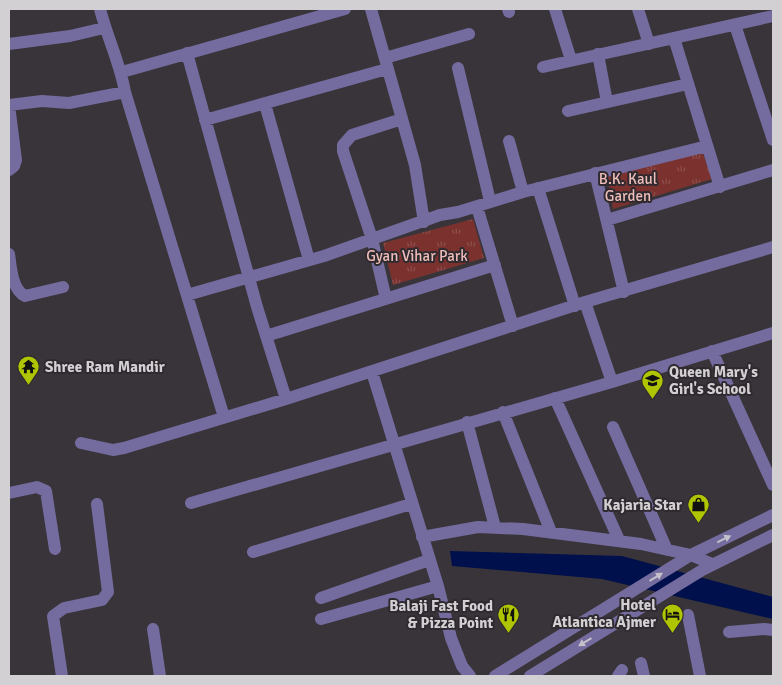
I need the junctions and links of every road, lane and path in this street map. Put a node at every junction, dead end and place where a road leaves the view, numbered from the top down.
1 (101, 9) edge
2 (345, 9) edge
3 (371, 9) edge
4 (555, 9) edge
5 (638, 9) edge
6 (773, 16) edge
7 (735, 24) junction
8 (104, 28) junction
9 (469, 34) dead end
10 (674, 38) junction
11 (9, 44) edge
12 (649, 44) junction
13 (187, 53) junction
14 (598, 54) junction
15 (571, 60) junction
16 (386, 64) junction
17 (458, 68) dead end
18 (543, 68) dead end
19 (122, 72) junction
20 (688, 84) junction
21 (125, 92) junction
22 (607, 102) junction
23 (265, 104) junction
24 (9, 105) edge
25 (568, 111) dead end
26 (402, 119) junction
27 (205, 120) junction
28 (773, 140) edge
29 (508, 141) dead end
30 (707, 146) junction
31 (9, 170) edge
32 (773, 170) edge
33 (595, 174) junction
34 (720, 187) junction
35 (538, 188) junction
36 (523, 192) junction
37 (490, 202) junction
38 (476, 206) junction
39 (607, 220) junction
40 (424, 222) junction
41 (372, 239) junction
42 (773, 247) edge
43 (9, 254) edge
44 (310, 260) junction
45 (495, 265) junction
46 (249, 278) junction
47 (63, 287) dead end
48 (624, 292) junction
49 (187, 295) junction
50 (386, 298) junction
51 (580, 304) junction
52 (513, 326) junction
53 (773, 333) edge
54 (266, 336) junction
55 (712, 351) junction
56 (372, 372) junction
57 (612, 382) junction
58 (555, 398) junction
59 (286, 400) junction
60 (503, 412) junction
61 (224, 417) junction
62 (467, 422) junction
63 (613, 427) dead end
64 (81, 443) dead end
65 (393, 443) junction
66 (773, 485) edge
67 (9, 493) edge
68 (191, 503) dead end
69 (97, 504) dead end
70 (411, 504) junction
71 (773, 515) edge
72 (495, 527) junction
73 (551, 532) junction
74 (773, 535) edge
75 (422, 537) junction
76 (619, 540) junction
77 (55, 549) dead end
78 (667, 550) junction
79 (253, 552) dead end
80 (686, 558) junction
81 (430, 562) junction
82 (708, 567) junction
83 (437, 582) junction
84 (321, 598) dead end
85 (688, 615) dead end
86 (321, 619) dead end
87 (153, 629) dead end
88 (773, 630) edge
89 (728, 632) dead end
90 (527, 656) junction
91 (642, 663) dead end
92 (535, 675) edge
93 (62, 676) edge
94 (160, 676) edge
95 (470, 676) edge
96 (495, 676) edge
97 (644, 676) edge
98 (700, 676) edge

1 - 8 street
2 - 13 street
3 - 16 street
4 - 15 street
5 - 12 street
6 - 7 street
7 - 10 street
7 - 28 street
8 - 11 street
8 - 19 street
9 - 16 street
10 - 12 street
10 - 20 street
12 - 14 street
13 - 19 street
13 - 27 street
14 - 15 street
14 - 22 street
15 - 18 street
16 - 23 street
16 - 26 street
17 - 37 street
19 - 21 street
20 - 22 street
20 - 30 street
21 - 24 street
21 - 49 street
22 - 25 street
23 - 27 street
23 - 44 street
24 - 31 street
26 - 40 street
26 - 41 street
27 - 46 street
29 - 36 street
30 - 33 street
30 - 34 street
32 - 34 street
33 - 35 street
33 - 39 street
34 - 39 street
35 - 36 street
35 - 51 street
36 - 37 street
37 - 38 street
38 - 40 street
38 - 45 street
39 - 48 street
40 - 41 street
41 - 44 street
41 - 50 street
42 - 48 street
43 - 47 street
44 - 46 street
45 - 50 street
45 - 52 street
46 - 49 street
46 - 54 street
48 - 51 street
49 - 61 street
50 - 54 street
51 - 52 street
51 - 57 street
52 - 56 street
53 - 55 street
54 - 59 street
55 - 57 street
55 - 66 street
56 - 59 street
56 - 65 street
57 - 58 street
58 - 60 street
58 - 76 street
59 - 61 street
60 - 62 street
60 - 73 street
61 - 64 street
62 - 65 street
62 - 72 street
63 - 78 street
65 - 68 street
65 - 70 street
67 - 77 street
69 - 93 street
70 - 75 street
70 - 79 street
80 -> 71 street
72 - 73 street
72 - 75 street
73 - 76 street
74 - 82 street
75 - 81 street
76 - 78 street
78 - 80 street
80 - 82 street
90 -> 80 street
81 - 83 street
81 - 84 street
82 -> 92 street
83 - 86 street
83 - 95 street
85 - 98 street
87 - 94 street
88 - 89 street
90 - 92 street
90 - 96 street
91 - 97 street

